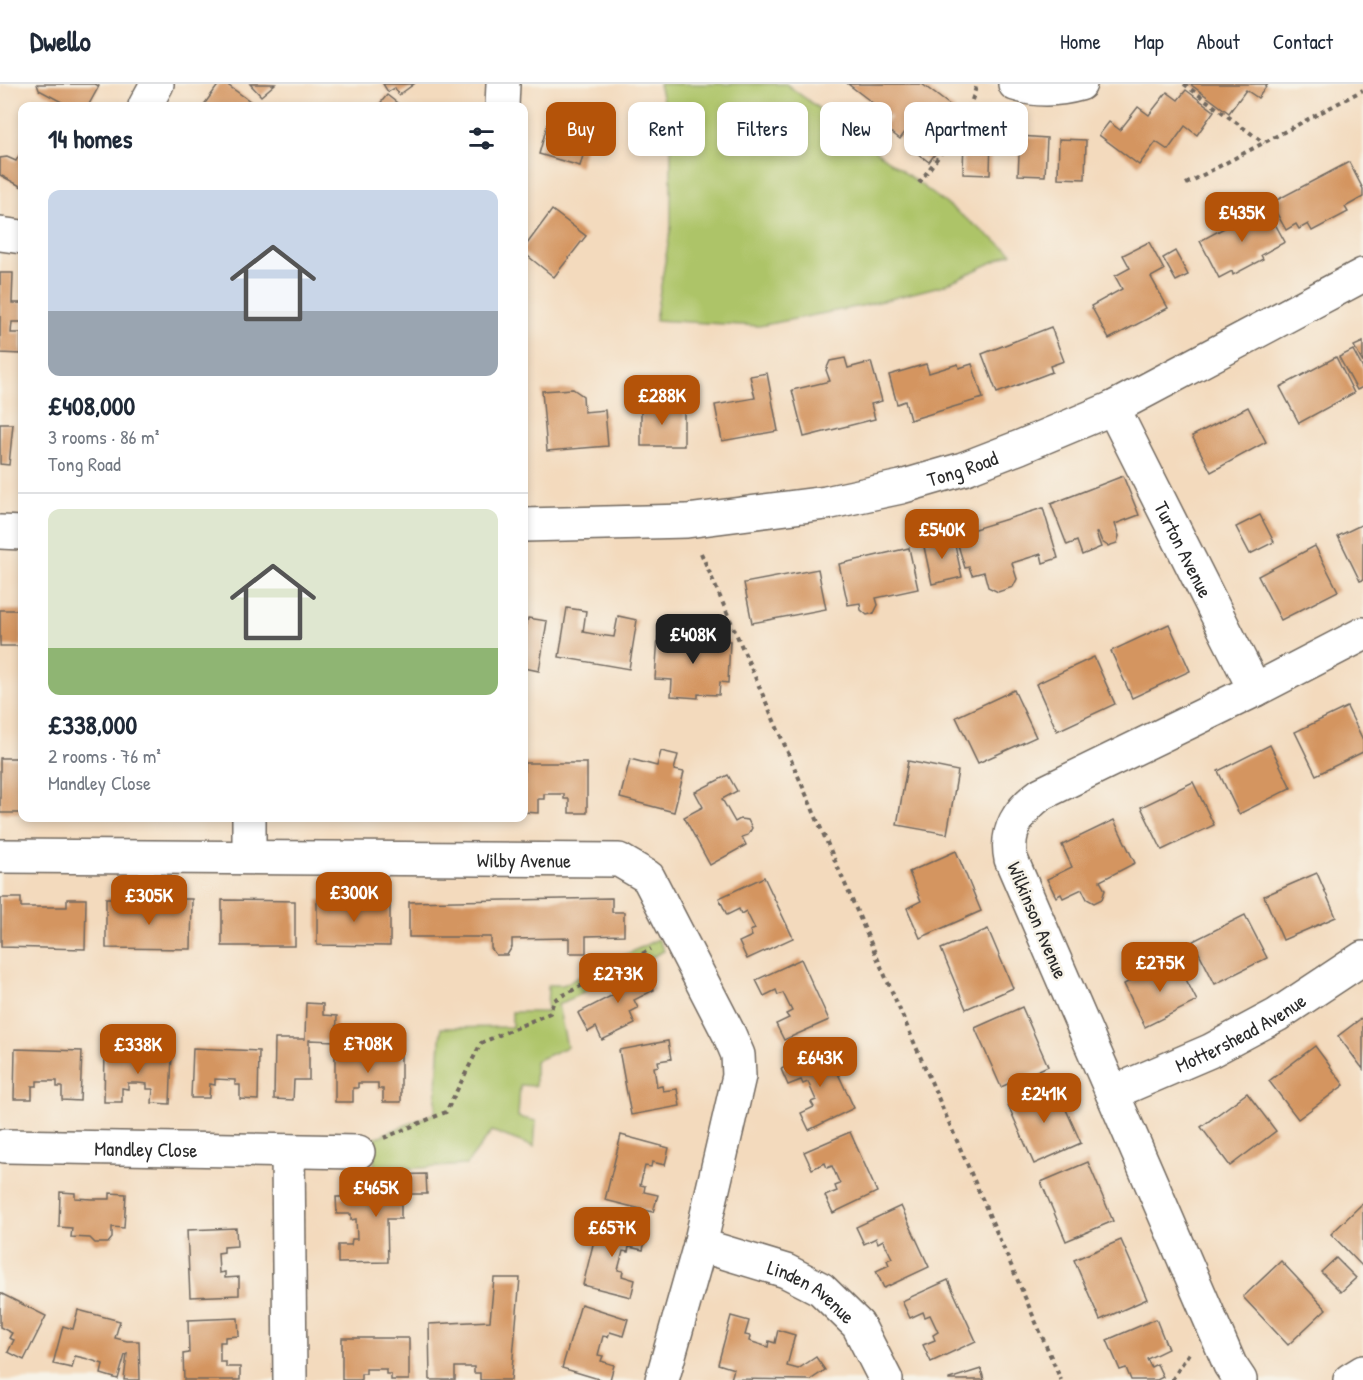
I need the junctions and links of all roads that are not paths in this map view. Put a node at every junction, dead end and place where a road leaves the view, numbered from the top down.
1 (157, 84) edge
2 (503, 84) edge
3 (1015, 84) edge
4 (1080, 84) edge
5 (148, 102) edge
6 (502, 102) edge
7 (0, 234) edge
8 (18, 236) edge
9 (1363, 275) edge
10 (1113, 408) junction
11 (528, 525) edge
12 (0, 532) edge
13 (18, 532) edge
14 (1363, 634) edge
15 (1255, 690) junction
16 (249, 822) edge
17 (0, 856) edge
18 (249, 857) junction
19 (1363, 958) edge
20 (1112, 1093) junction
21 (5, 1146) dead end
22 (288, 1151) junction
23 (358, 1152) road end
24 (700, 1245) junction
25 (1363, 1372) edge
26 (290, 1380) edge
27 (662, 1380) edge
28 (886, 1380) edge
29 (1240, 1380) edge
30 (1350, 1380) edge

1 - 5 street
2 - 6 street
3 - 4 street
7 - 8 street
9 - 10 street, Tong Road
10 - 11 street, Tong Road
10 - 15 street, Turton Avenue
12 - 13 street
14 - 15 street, Wilkinson Avenue
15 - 20 street, Wilkinson Avenue
16 - 18 street
17 - 18 street, Wilby Avenue
18 - 24 street, Wilby Avenue
19 - 20 street, Mottershead Avenue
20 - 29 street, Wilkinson Avenue
21 - 22 street, Mandley Close
22 - 23 street, Mandley Close
22 - 26 street
24 - 27 street, Wilby Avenue
24 - 28 street, Linden Avenue
25 - 30 street

